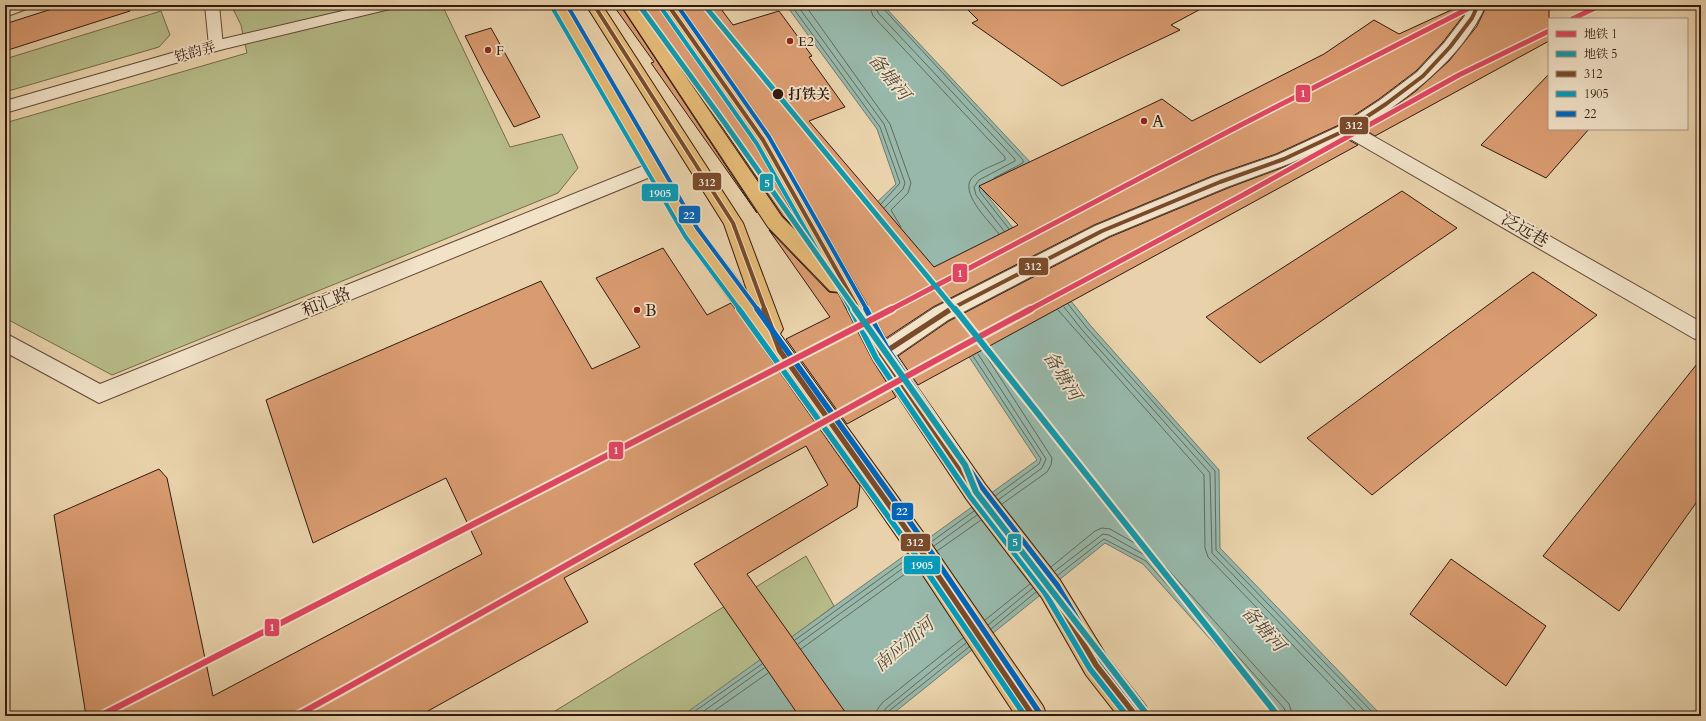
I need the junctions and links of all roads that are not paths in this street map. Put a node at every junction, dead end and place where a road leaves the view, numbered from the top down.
1 (24, 5) edge
2 (212, 5) edge
3 (388, 5) edge
4 (559, 5) edge
5 (594, 5) edge
6 (629, 5) edge
7 (668, 5) edge
8 (1478, 5) edge
9 (5, 12) edge
10 (216, 46) junction
11 (5, 107) edge
12 (1348, 129) junction
13 (653, 168) junction
14 (858, 306) junction
15 (1701, 332) edge
16 (5, 342) edge
17 (780, 351) junction
18 (882, 354) junction
19 (1033, 716) edge
20 (1136, 716) edge

1 - 9 lane
2 - 10 lane
3 - 10 street, 铁韵弄
4 - 13 main road
5 - 17 main road
6 - 14 main road
7 - 14 main road
8 - 12 street
10 - 11 street, 铁韵弄
12 - 15 street, 泛远巷
12 - 18 street
13 - 16 street, 和汇路
13 - 17 main road
14 - 18 main road
17 - 19 main road
18 - 20 main road

